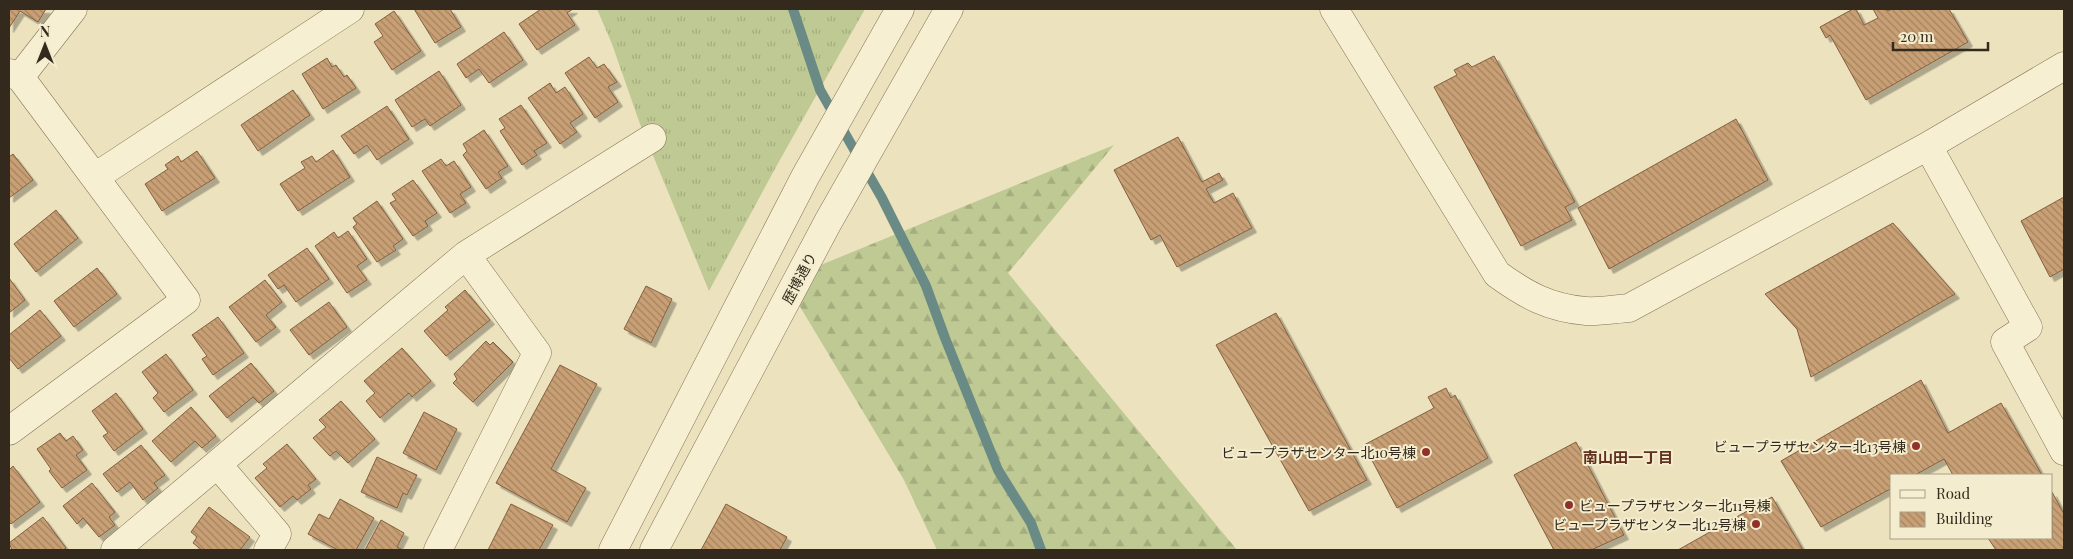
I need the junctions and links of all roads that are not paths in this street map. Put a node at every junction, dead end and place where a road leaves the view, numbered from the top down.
1 (73, 9) edge
2 (350, 9) edge
3 (900, 9) edge
4 (949, 9) edge
5 (1334, 9) edge
6 (2064, 66) edge
7 (14, 75) edge
8 (652, 138) dead end
9 (1928, 146) junction
10 (94, 177) junction
11 (466, 255) junction
12 (10, 429) edge
13 (2064, 451) edge
14 (218, 465) junction
15 (115, 550) edge
16 (268, 550) edge
17 (438, 550) edge
18 (613, 550) edge
19 (654, 550) edge

1 - 7 street
2 - 10 street
3 - 18 street
4 - 19 street, 歴博通り
5 - 9 street
6 - 9 street
7 - 10 street
8 - 11 street
9 - 13 street
10 - 12 street
11 - 14 street
11 - 17 street
14 - 15 street
14 - 16 street

